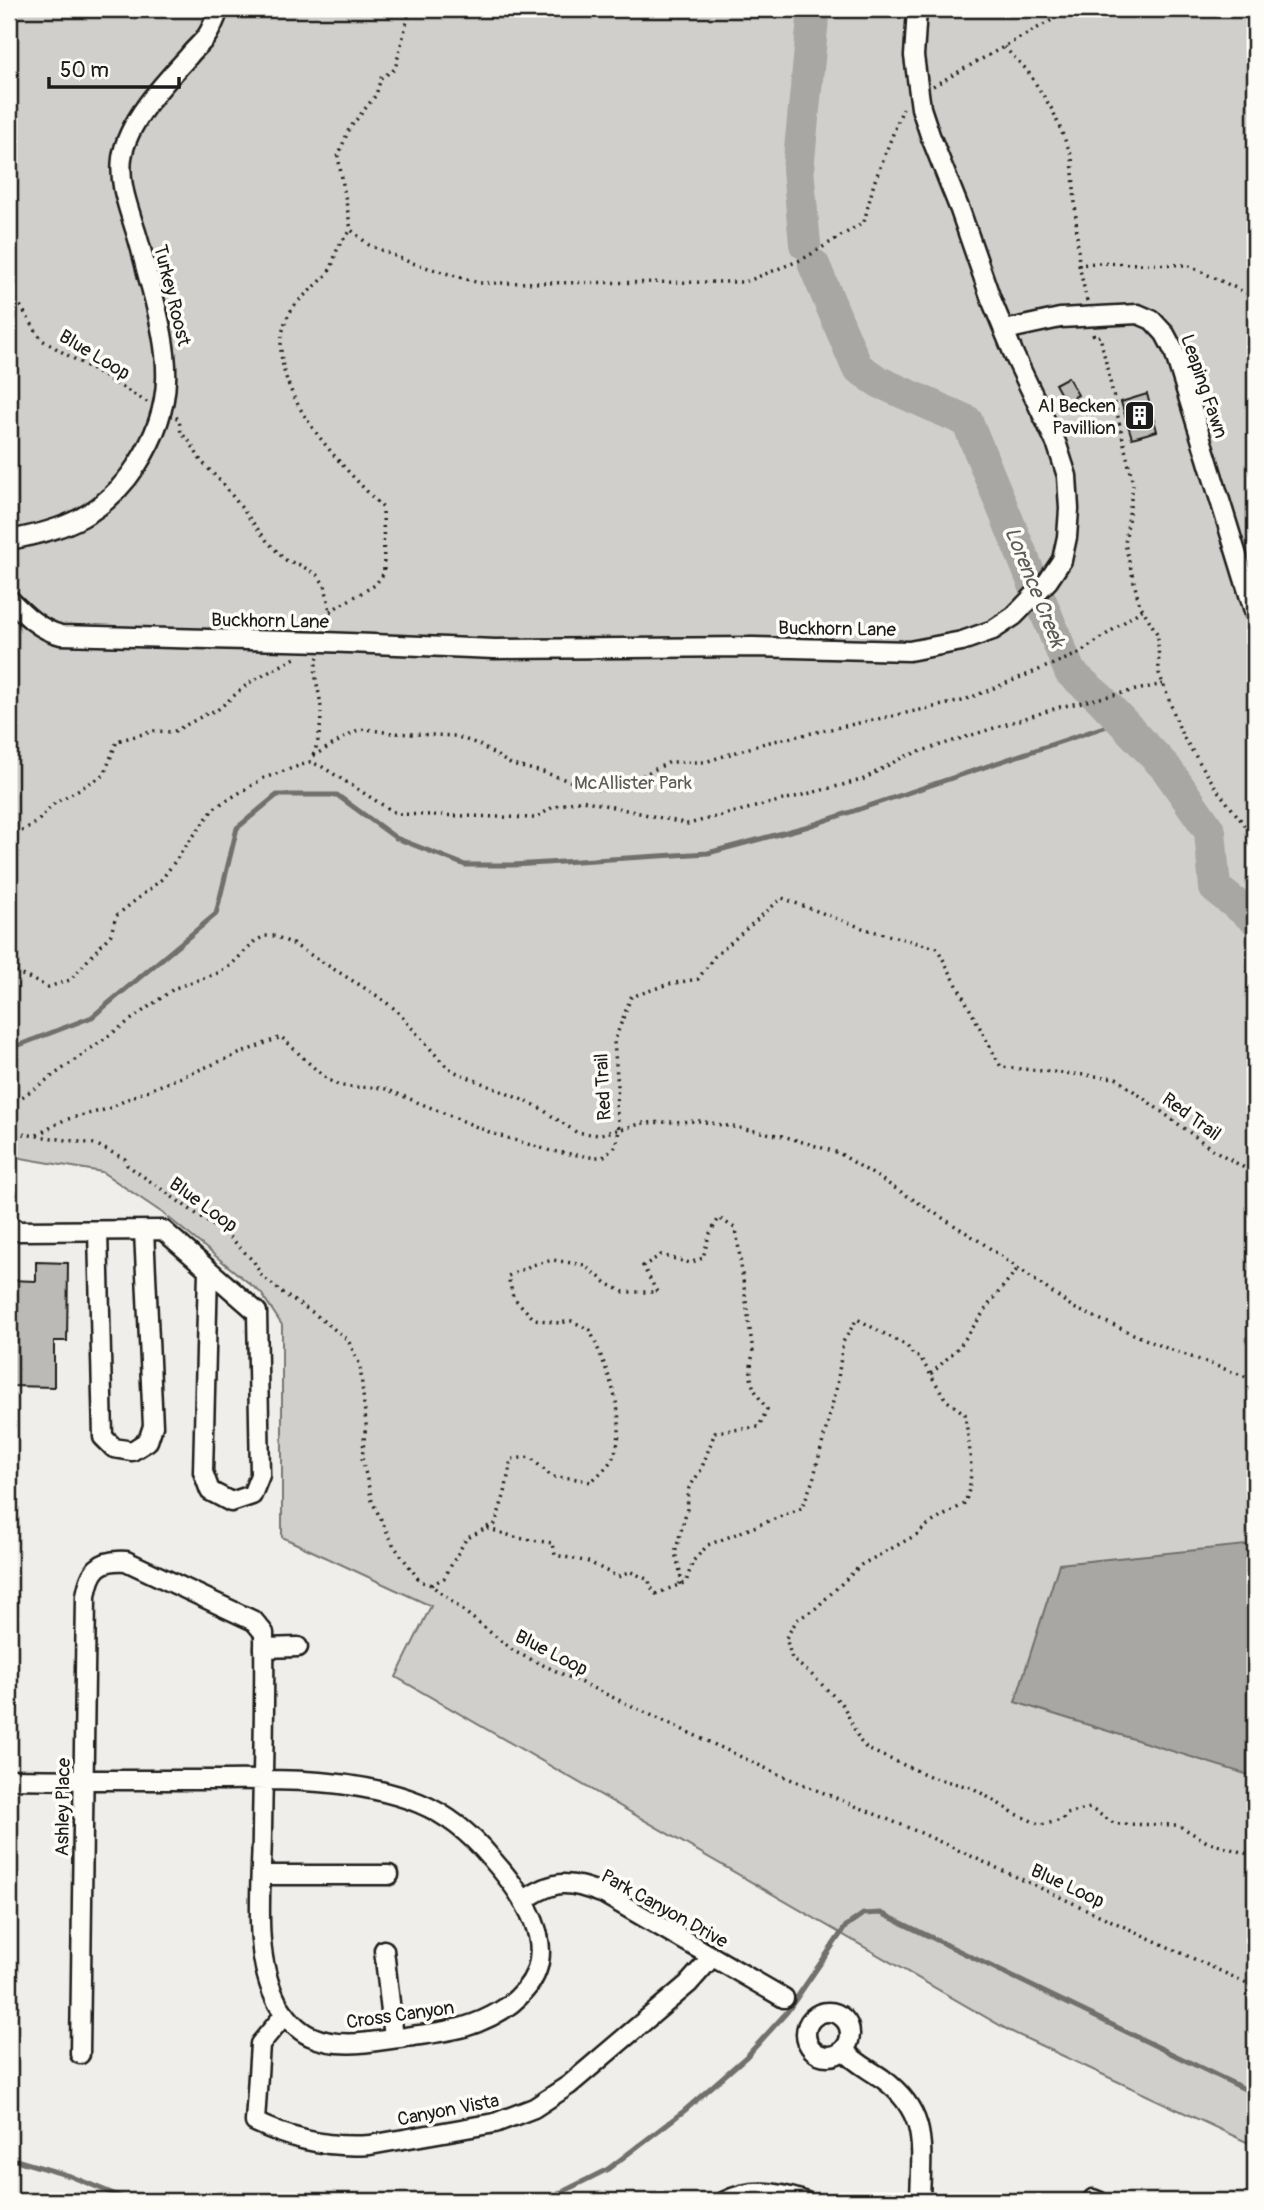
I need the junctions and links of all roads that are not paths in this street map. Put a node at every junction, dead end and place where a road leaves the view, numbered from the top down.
1 (220, 9) edge
2 (917, 9) edge
3 (1004, 330) junction
4 (9, 540) edge
5 (9, 599) edge
6 (1255, 614) edge
7 (9, 1225) edge
8 (98, 1231) junction
9 (144, 1231) junction
10 (208, 1270) junction
11 (298, 1647) dead end
12 (264, 1648) junction
13 (9, 1779) edge
14 (83, 1780) junction
15 (263, 1780) junction
16 (262, 1875) junction
17 (389, 1875) dead end
18 (523, 1901) junction
19 (384, 1950) dead end
20 (712, 1957) junction
21 (783, 1998) dead end
22 (285, 2014) junction
23 (394, 2038) junction
24 (844, 2050) dead end
25 (80, 2054) dead end
26 (725, 2201) edge
27 (804, 2201) edge
28 (920, 2201) edge

1 - 4 street, Turkey Roost
2 - 3 street, Buckhorn Lane
3 - 5 street, Buckhorn Lane
3 - 6 street, Leaping Fawn
7 - 8 street
8 - 9 street
8 - 9 street
9 - 10 street
10 - 10 street
11 - 12 street
12 - 14 street, Ashley Place
12 - 15 street
13 - 14 street, Cross Canyon
14 - 15 street, Cross Canyon
14 - 25 street, Ashley Place
15 - 16 street, Cross Canyon
15 - 18 street, Cross Canyon
16 - 17 street
16 - 22 street, Cross Canyon
18 - 20 street, Park Canyon Drive
18 - 23 street, Cross Canyon
19 - 23 street
20 - 21 street, Park Canyon Drive
20 - 22 street, Canyon Vista
22 - 23 street, Cross Canyon
24 - 28 street
26 - 27 street

